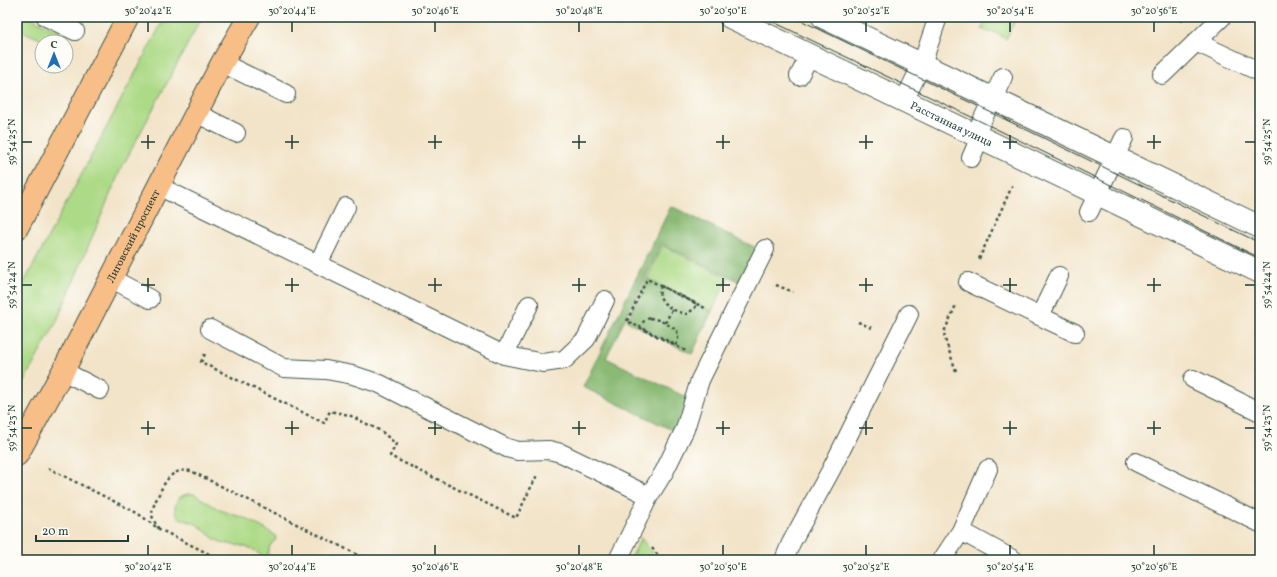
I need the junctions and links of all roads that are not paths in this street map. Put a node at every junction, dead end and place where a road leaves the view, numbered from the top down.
1 (46, 17) edge
2 (128, 17) edge
3 (250, 17) edge
4 (730, 17) edge
5 (823, 17) edge
6 (938, 17) edge
7 (1222, 17) edge
8 (75, 31) dead end
9 (1196, 42) junction
10 (810, 55) junction
11 (222, 63) junction
12 (922, 64) junction
13 (1260, 72) edge
14 (1162, 75) dead end
15 (799, 76) dead end
16 (1003, 77) dead end
17 (286, 94) dead end
18 (993, 98) junction
19 (904, 101) junction
20 (196, 113) junction
21 (236, 133) dead end
22 (978, 136) junction
23 (1119, 148) junction
24 (971, 158) dead end
25 (158, 186) junction
26 (1093, 203) junction
27 (346, 208) dead end
28 (1260, 227) edge
29 (17, 228) edge
30 (765, 249) dead end
31 (318, 264) junction
32 (1260, 272) edge
33 (1058, 276) dead end
34 (110, 278) junction
35 (968, 282) road end
36 (150, 299) dead end
37 (605, 300) dead end
38 (529, 305) dead end
39 (909, 314) dead end
40 (1040, 316) junction
41 (213, 331) road end
42 (1075, 333) dead end
43 (504, 355) junction
44 (63, 371) junction
45 (1193, 379) dead end
46 (100, 390) dead end
47 (1260, 412) edge
48 (17, 455) edge
49 (1136, 462) dead end
50 (988, 468) dead end
51 (649, 496) junction
52 (1260, 523) edge
53 (961, 531) junction
54 (618, 560) edge
55 (784, 560) edge
56 (942, 560) edge
57 (1014, 560) edge

1 - 8 lane
2 - 29 main road
3 - 11 main road, Лиговский проспект
4 - 10 street, Расстанная улица
5 - 12 street
6 - 12 lane
7 - 9 lane
9 - 13 lane
9 - 14 lane
10 - 15 lane
10 - 19 street, Расстанная улица
11 - 17 lane
11 - 20 main road, Лиговский проспект
12 - 18 street
12 - 19 lane
16 - 18 lane
18 - 22 lane
18 - 23 street
19 - 22 street, Расстанная улица
20 - 21 lane
20 - 25 main road, Лиговский проспект
22 - 24 lane
22 - 26 street, Расстанная улица
23 - 26 lane
23 - 28 street
25 - 31 lane
25 - 34 main road, Лиговский проспект
26 - 32 street, Расстанная улица
27 - 31 lane
30 - 51 lane
31 - 43 lane
33 - 40 lane
34 - 36 lane
34 - 44 main road, Лиговский проспект
35 - 40 lane
37 - 43 lane
38 - 43 lane
39 - 55 lane
40 - 42 lane
41 - 51 lane
44 - 46 lane
44 - 48 main road, Лиговский проспект
45 - 47 lane
49 - 52 lane
50 - 53 lane
51 - 54 lane
53 - 56 lane
53 - 57 lane

